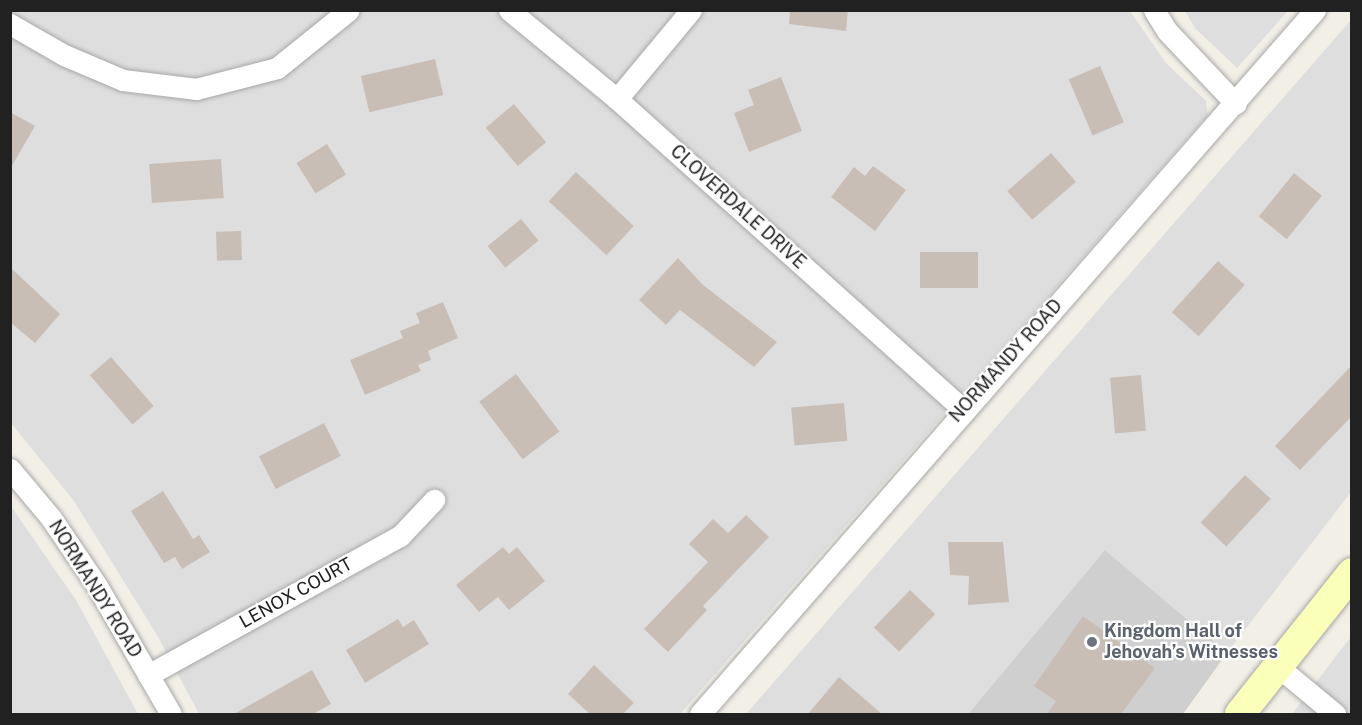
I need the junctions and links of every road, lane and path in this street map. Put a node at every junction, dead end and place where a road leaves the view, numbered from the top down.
1 (349, 10) edge
2 (509, 10) edge
3 (691, 10) edge
4 (1154, 10) edge
5 (1315, 10) edge
6 (10, 24) edge
7 (617, 99) junction
8 (1236, 104) junction
9 (963, 409) junction
10 (10, 469) edge
11 (434, 501) dead end
12 (1352, 573) edge
13 (1276, 666) junction
14 (148, 675) junction
15 (171, 714) edge
16 (700, 714) edge
17 (1240, 714) edge
18 (1335, 714) edge

1 - 6 street
2 - 7 street, CLOVERDALE DRIVE
3 - 7 street
4 - 8 street
5 - 8 street, NORMANDY ROAD
7 - 9 street, CLOVERDALE DRIVE
8 - 9 street, NORMANDY ROAD
9 - 16 street, NORMANDY ROAD
10 - 14 street, NORMANDY ROAD
11 - 14 street, LENOX COURT
12 - 13 main road
13 - 17 main road
13 - 18 street
14 - 15 street, NORMANDY ROAD

